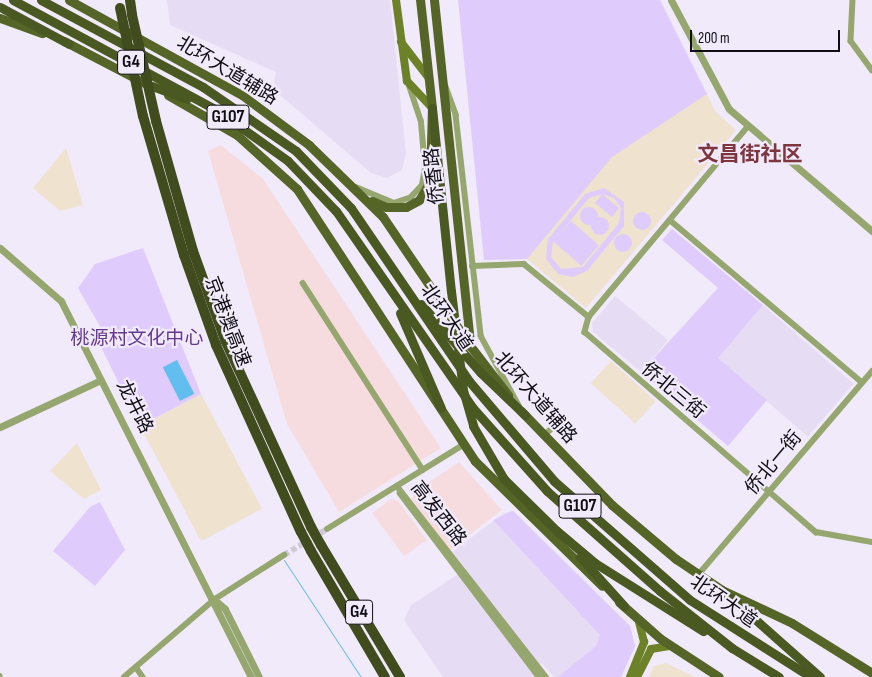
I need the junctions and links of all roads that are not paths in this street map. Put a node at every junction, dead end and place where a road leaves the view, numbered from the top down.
1 (13, 0) edge
2 (69, 0) edge
3 (130, 0) edge
4 (396, 0) edge
5 (420, 0) edge
6 (671, 0) edge
7 (853, 0) edge
8 (42, 1) edge
9 (435, 2) edge
10 (119, 4) edge
11 (0, 7) edge
12 (0, 18) edge
13 (400, 40) junction
14 (69, 44) junction
15 (872, 70) edge
16 (441, 72) junction
17 (428, 77) junction
18 (407, 81) junction
19 (152, 86) junction
20 (432, 108) junction
21 (218, 111) junction
22 (748, 126) junction
23 (355, 186) junction
24 (670, 220) junction
25 (872, 231) edge
26 (0, 248) edge
27 (472, 266) junction
28 (401, 281) junction
29 (303, 283) dead end
30 (392, 294) junction
31 (589, 317) junction
32 (471, 347) junction
33 (872, 371) edge
34 (101, 380) junction
35 (862, 382) junction
36 (441, 408) junction
37 (525, 415) junction
38 (562, 421) dead end
39 (0, 427) edge
40 (544, 435) junction
41 (463, 445) junction
42 (424, 470) junction
43 (397, 486) junction
44 (769, 492) junction
45 (327, 529) tunnel mouth
46 (557, 532) junction
47 (872, 542) edge
48 (284, 555) tunnel mouth
49 (698, 575) junction
50 (722, 590) junction
51 (215, 599) junction
52 (624, 606) junction
53 (639, 622) junction
54 (671, 646) junction
55 (732, 648) junction
56 (136, 667) junction
57 (872, 673) edge
58 (124, 677) edge
59 (143, 677) edge
60 (251, 677) edge
61 (259, 677) edge
62 (385, 677) edge
63 (400, 677) edge
64 (539, 677) edge
65 (546, 677) edge
66 (630, 677) edge
67 (636, 677) edge
68 (719, 677) edge
69 (779, 677) edge
70 (811, 677) edge
71 (820, 677) edge

1 - 21 highway, 北环大道 / G107
2 - 23 main road, 北环大道辅路
3 - 63 highway, 京港澳高速 / G4, bridge
4 - 13 main road
5 - 17 main road
6 - 22 street
7 - 15 street
8 - 28 highway, 北环大道 / G107
9 - 16 main road, 侨香路
10 - 62 highway, 京港澳高速 / G4, bridge
11 - 14 highway
12 - 14 main road
13 - 17 main road
13 - 18 main road
14 - 19 main road
16 - 27 street
16 - 32 main road, 侨香路
17 - 20 main road
18 - 20 main road
18 - 23 street
19 - 21 highway
19 - 36 main road
20 - 23 main road
20 - 46 highway, bridge
21 - 30 highway, 北环大道 / G107
22 - 24 street
22 - 25 street
23 - 32 main road, 北环大道辅路
24 - 31 street
24 - 35 street
26 - 34 street, 龙井路
27 - 31 street
27 - 37 street
28 - 37 highway
28 - 70 highway, 北环大道 / G107
29 - 42 street
30 - 36 highway
30 - 55 highway, 北环大道 / G107
31 - 44 street, 侨北三街
32 - 37 main road, 北环大道辅路
33 - 35 street, 侨北一街
34 - 39 street
34 - 51 street, 龙井路
35 - 44 street, 侨北一街
36 - 41 main road
37 - 40 main road, 北环大道辅路
38 - 40 street
40 - 49 main road, 北环大道辅路
41 - 42 street
41 - 52 main road
42 - 43 street
43 - 45 street
43 - 64 street, 高发西路
43 - 65 street, 高发西路
44 - 47 street, 侨北三街
44 - 49 street, 侨北一街
46 - 52 highway
46 - 55 highway
48 - 51 street
49 - 50 main road, 北环大道辅路
50 - 57 main road, 北环大道辅路
50 - 71 highway
51 - 56 street
51 - 60 street, 龙井路
51 - 61 street, 龙井路
52 - 53 main road
53 - 54 main road
53 - 66 main road
54 - 67 main road
54 - 68 main road
55 - 69 highway, 北环大道 / G107
56 - 58 street
56 - 59 street

